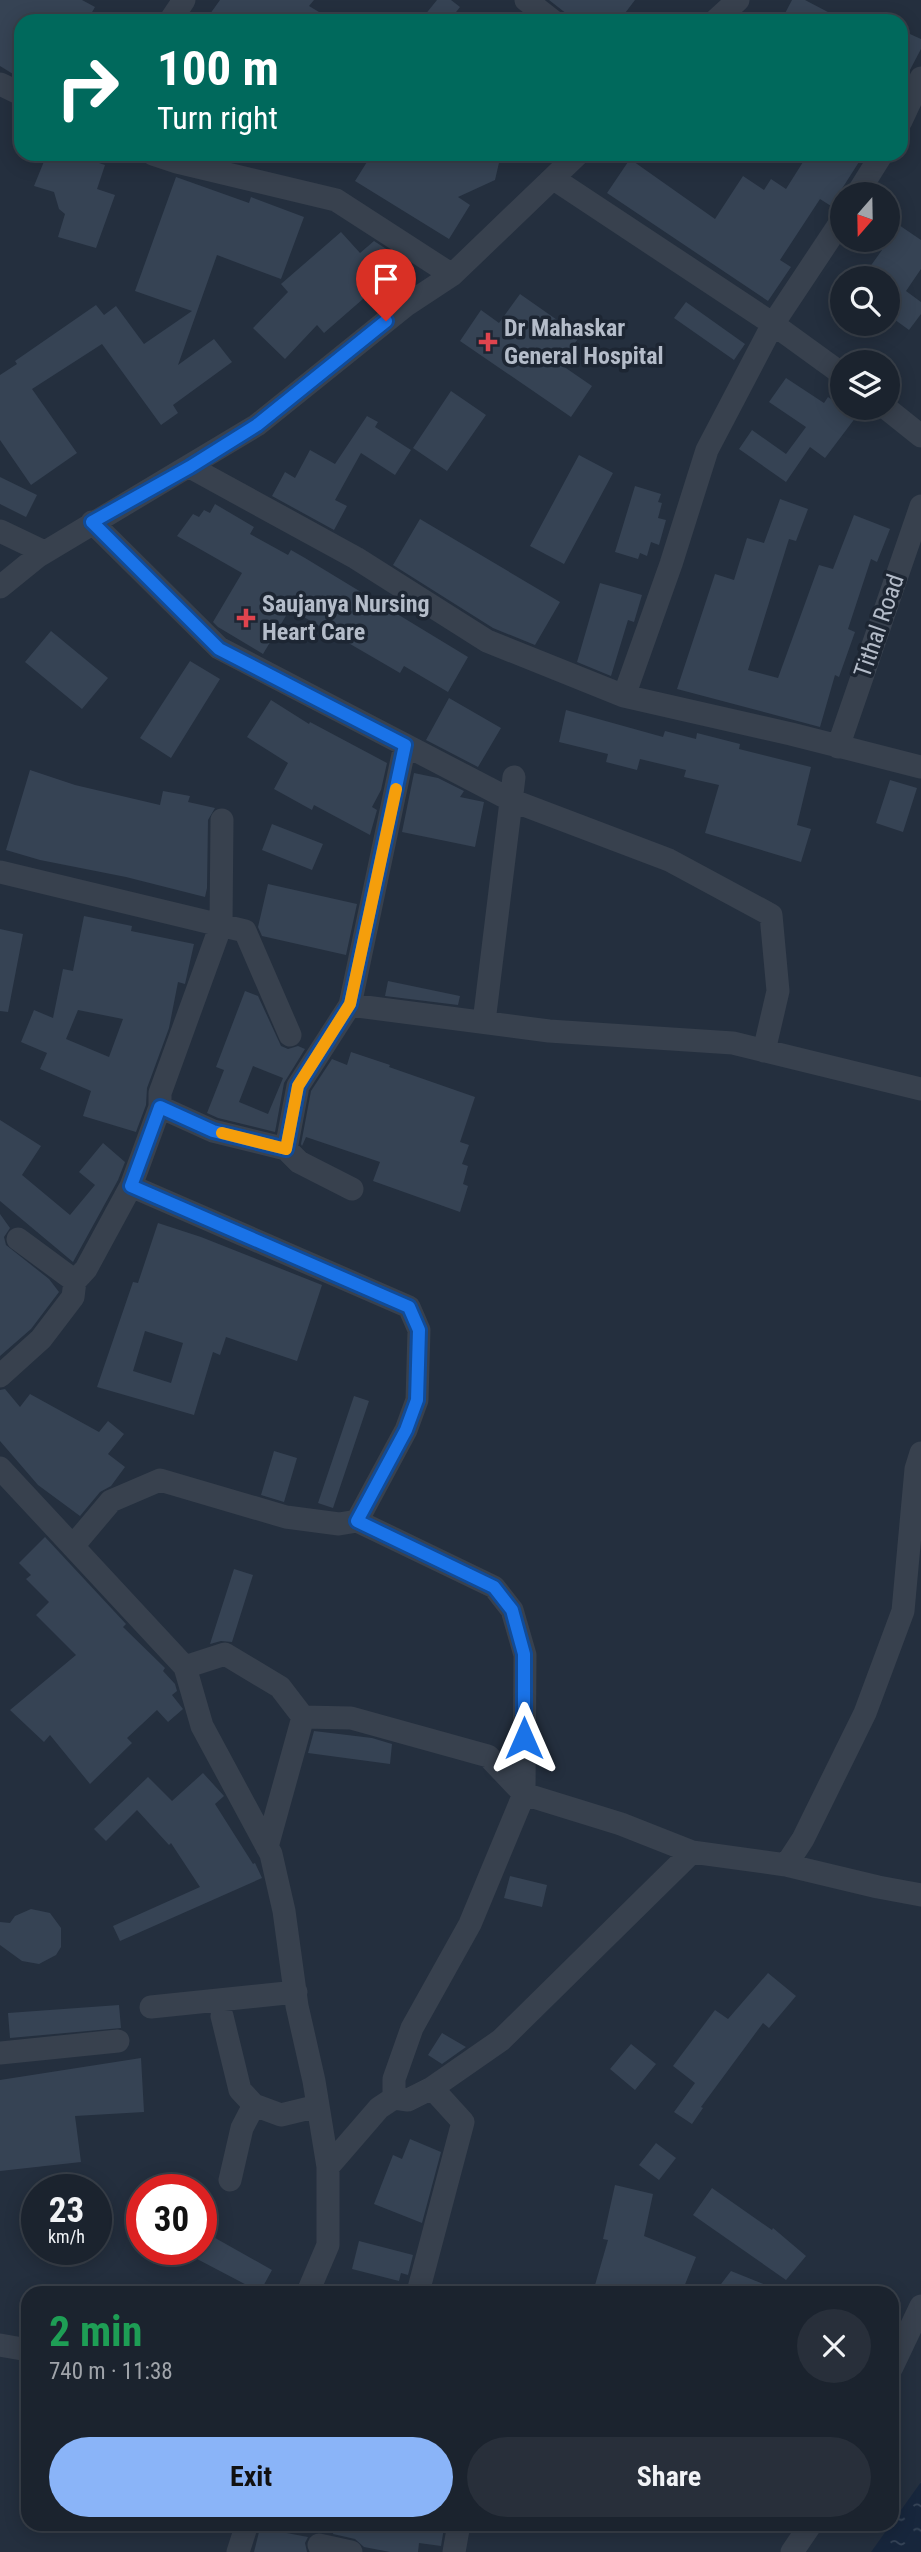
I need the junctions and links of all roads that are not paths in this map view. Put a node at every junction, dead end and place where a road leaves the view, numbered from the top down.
1 (526, 0) edge
2 (738, 0) edge
3 (544, 14) edge
4 (723, 14) edge
5 (921, 78) edge
6 (908, 106) edge
7 (174, 161) edge
8 (571, 161) edge
9 (878, 161) edge
10 (554, 178) junction
11 (864, 182) edge
12 (830, 237) edge
13 (452, 275) junction
14 (773, 324) junction
15 (830, 364) edge
16 (900, 419) edge
17 (921, 436) edge
18 (190, 467) junction
19 (921, 506) edge
20 (92, 522) junction
21 (0, 530) edge
22 (44, 552) junction
23 (0, 587) edge
24 (624, 696) junction
25 (405, 745) junction
26 (838, 747) junction
27 (921, 767) edge
28 (514, 777) dead end
29 (510, 800) junction
30 (222, 820) dead end
31 (0, 873) edge
32 (220, 925) junction
33 (350, 1004) junction
34 (484, 1022) junction
35 (290, 1035) dead end
36 (764, 1051) junction
37 (921, 1089) edge
38 (160, 1107) junction
39 (286, 1149) junction
40 (131, 1186) junction
41 (352, 1189) dead end
42 (18, 1239) dead end
43 (75, 1281) junction
44 (0, 1376) edge
45 (921, 1453) edge
46 (0, 1468) edge
47 (357, 1521) junction
48 (73, 1546) junction
49 (912, 1613) edge
50 (185, 1667) junction
51 (303, 1717) junction
52 (524, 1794) junction
53 (267, 1847) junction
54 (692, 1852) junction
55 (786, 1865) junction
56 (921, 1895) edge
57 (296, 1992) junction
58 (151, 2007) dead end
59 (222, 2016) dead end
60 (118, 2042) dead end
61 (0, 2053) edge
62 (432, 2088) junction
63 (394, 2098) junction
64 (254, 2105) junction
65 (318, 2106) junction
66 (328, 2167) junction
67 (230, 2180) dead end
68 (311, 2286) edge
69 (420, 2286) edge
70 (921, 2306) edge
71 (0, 2345) edge
72 (21, 2349) edge
73 (899, 2352) edge
74 (244, 2531) edge
75 (458, 2531) edge
76 (806, 2531) edge
77 (319, 2540) edge
78 (237, 2552) edge
79 (351, 2552) edge
80 (454, 2552) edge
81 (792, 2552) edge

1 - 3 street
2 - 4 street
5 - 6 street
7 - 13 street
8 - 10 street
9 - 11 street
10 - 13 street
10 - 14 street
12 - 14 street
13 - 18 street
14 - 15 street
14 - 24 street
16 - 17 street
18 - 20 street
18 - 24 street
19 - 26 street, Tithal Road
20 - 22 street
20 - 25 street
21 - 22 street
22 - 23 street
24 - 26 street
25 - 29 street
25 - 33 street
26 - 27 street
28 - 29 street
29 - 34 street
29 - 36 street
30 - 32 street
31 - 32 street
32 - 35 street
32 - 38 street
33 - 34 street
33 - 39 street
34 - 36 street
36 - 37 street
38 - 39 street
38 - 40 street
39 - 41 street
40 - 43 street
40 - 47 street
42 - 43 street
43 - 44 street
45 - 49 street
46 - 48 street
47 - 48 street
47 - 52 street
48 - 50 street
49 - 55 street
50 - 51 street
50 - 53 street
51 - 52 street
51 - 53 street
52 - 54 street
52 - 63 street
53 - 57 street
54 - 55 street
54 - 62 street
55 - 56 street
57 - 58 street
57 - 65 street
59 - 64 street
60 - 61 street
62 - 63 street
62 - 69 street
63 - 66 street
64 - 65 street
64 - 67 street
65 - 66 street
66 - 68 street
70 - 73 street
71 - 72 street
74 - 78 street
75 - 80 street
76 - 81 street
77 - 79 street

